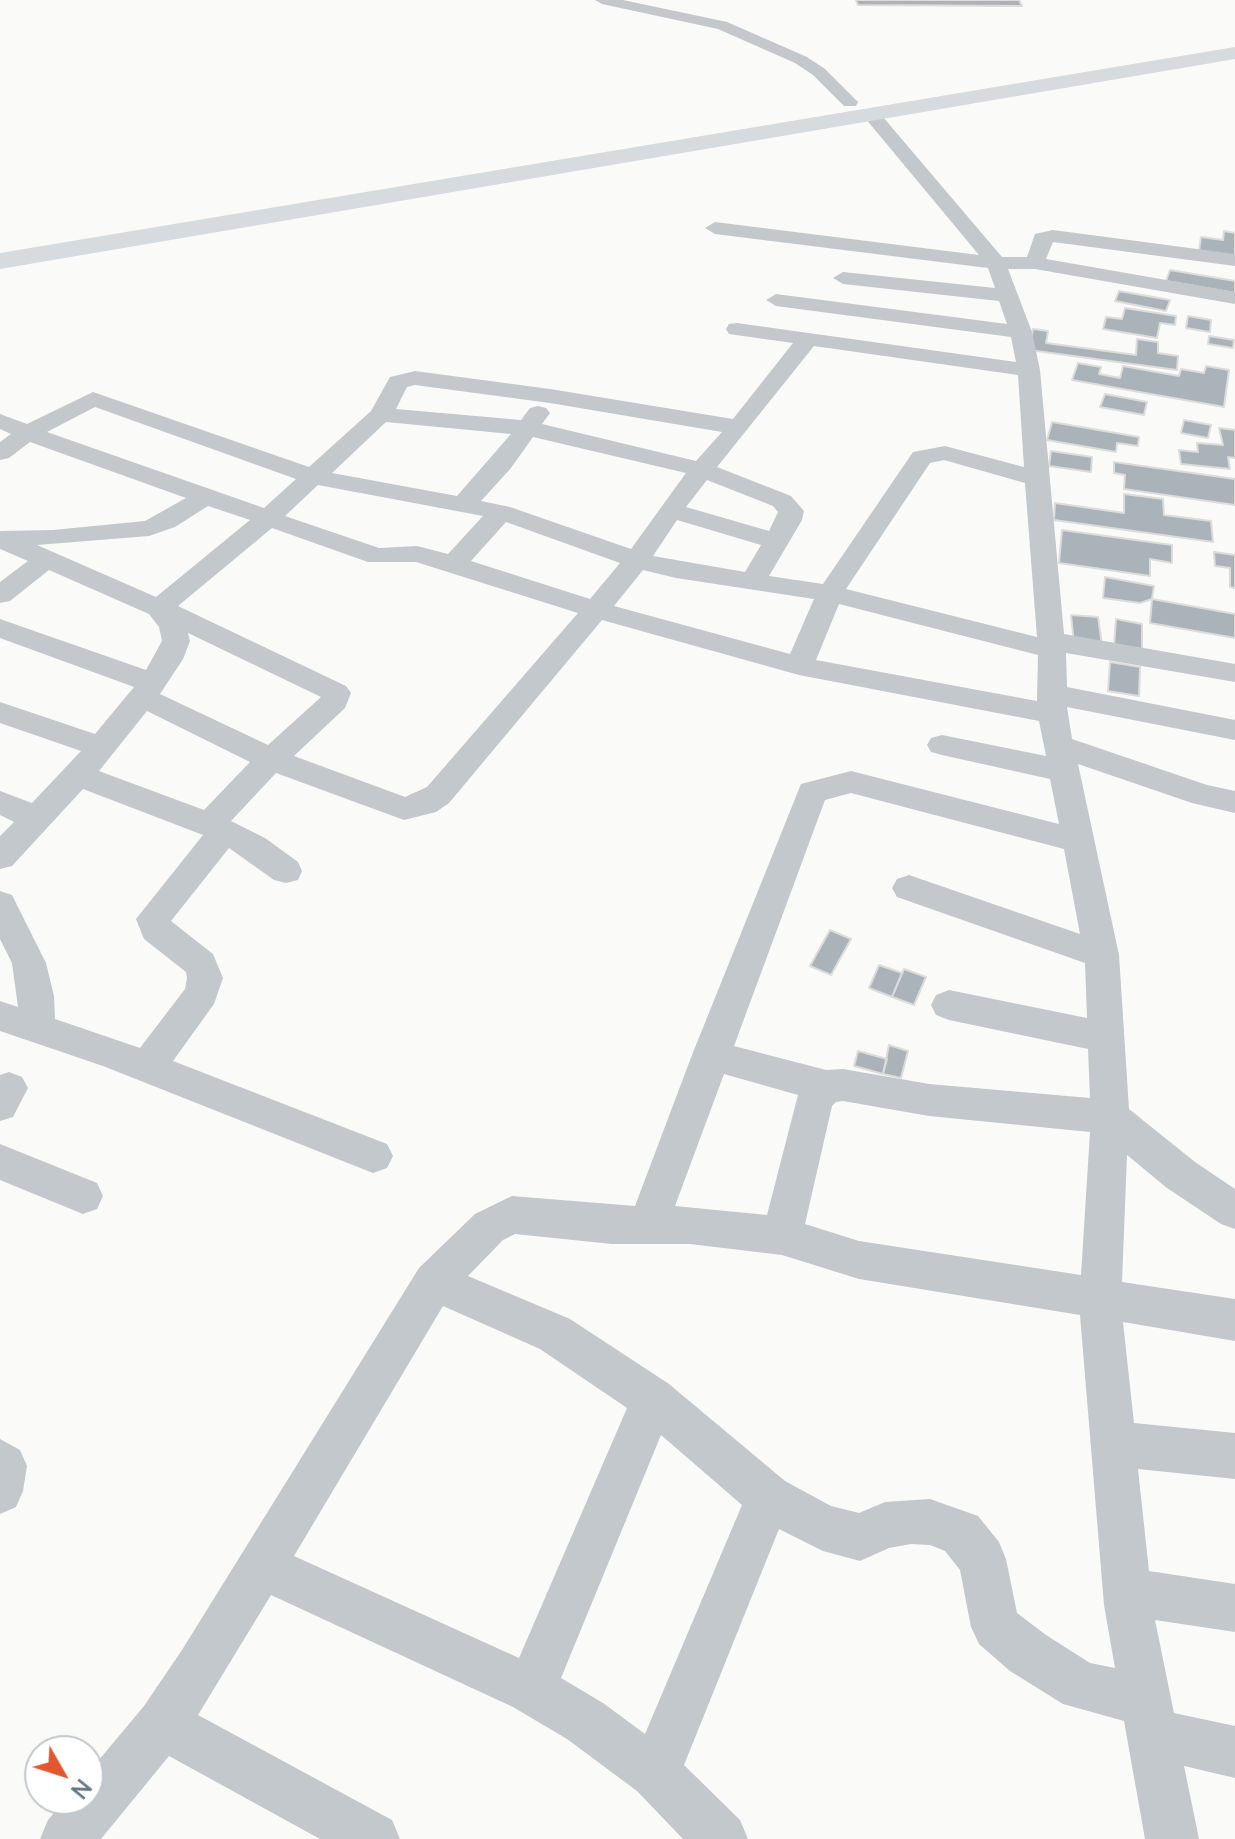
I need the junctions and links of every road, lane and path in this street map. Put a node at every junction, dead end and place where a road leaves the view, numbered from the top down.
1 (602, 0) edge
2 (1235, 37) edge
3 (1235, 53) edge
4 (860, 108) junction
5 (715, 228) dead end
6 (0, 244) edge
7 (1235, 260) edge
8 (0, 261) edge
9 (996, 263) junction
10 (1035, 263) junction
11 (843, 278) dead end
12 (1010, 296) junction
13 (1235, 298) edge
14 (776, 300) dead end
15 (737, 329) dead end
16 (1021, 332) junction
17 (808, 339) junction
18 (1029, 370) junction
19 (550, 396) junction
20 (381, 415) junction
21 (0, 421) edge
22 (737, 427) junction
23 (527, 428) junction
24 (27, 433) junction
25 (0, 453) edge
26 (702, 470) junction
27 (314, 477) junction
28 (1036, 478) junction
29 (206, 496) junction
30 (464, 504) junction
31 (670, 510) junction
32 (501, 512) junction
33 (268, 518) junction
34 (0, 538) edge
35 (777, 542) junction
36 (47, 559) junction
37 (637, 560) junction
38 (454, 564) junction
39 (752, 582) junction
40 (830, 593) junction
41 (0, 595) edge
42 (159, 608) junction
43 (596, 610) junction
44 (0, 628) edge
45 (1051, 646) junction
46 (799, 666) junction
47 (1235, 673) edge
48 (147, 690) junction
49 (0, 712) edge
50 (1235, 730) edge
51 (1057, 732) junction
52 (942, 745) dead end
53 (101, 747) junction
54 (271, 759) junction
55 (78, 775) junction
56 (838, 777) dead end
57 (0, 802) edge
58 (1235, 802) edge
59 (36, 818) junction
60 (216, 828) junction
61 (1077, 841) junction
62 (0, 857) edge
63 (286, 871) dead end
64 (909, 888) dead end
65 (0, 904) edge
66 (1102, 955) junction
67 (949, 1005) dead end
68 (0, 1016) edge
69 (37, 1026) junction
70 (1106, 1037) junction
71 (710, 1055) junction
72 (147, 1067) junction
73 (826, 1086) junction
74 (1110, 1117) junction
75 (373, 1156) dead end
76 (0, 1162) edge
77 (83, 1196) dead end
78 (1235, 1211) edge
79 (648, 1225) junction
80 (782, 1236) junction
81 (434, 1282) junction
82 (1100, 1300) junction
83 (1235, 1320) edge
84 (653, 1400) junction
85 (1113, 1444) junction
86 (1235, 1456) edge
87 (0, 1462) edge
88 (0, 1491) edge
89 (769, 1497) junction
90 (261, 1566) junction
91 (1127, 1592) junction
92 (1235, 1608) edge
93 (531, 1689) junction
94 (1148, 1717) junction
95 (162, 1724) junction
96 (1235, 1752) edge
97 (655, 1773) junction
98 (67, 1839) edge
99 (373, 1839) edge
100 (721, 1839) edge
101 (1172, 1839) edge

1 - 4 street
2 - 4 main road
3 - 4 main road
4 - 6 main road
4 - 8 main road
4 - 9 street
5 - 9 street
7 - 10 street
9 - 10 street
9 - 12 street
10 - 13 street
11 - 12 street
12 - 16 street
14 - 16 street
15 - 17 street
16 - 18 street
17 - 18 street
17 - 22 street
18 - 28 street
19 - 20 street
19 - 22 street
19 - 23 street
20 - 23 street
20 - 27 street
21 - 24 street
22 - 26 street
23 - 26 street
23 - 30 street
24 - 25 street
24 - 27 street
24 - 29 street
26 - 31 street
26 - 35 street
27 - 30 street
27 - 33 street
28 - 40 street
28 - 45 street
29 - 33 street
29 - 34 street
30 - 32 street
31 - 35 street
31 - 37 street
32 - 37 street
32 - 38 street
33 - 38 street
33 - 42 street
34 - 36 street
35 - 39 street
36 - 41 street
36 - 42 street
37 - 39 street
37 - 43 street
38 - 43 street
39 - 40 street
40 - 45 street
40 - 46 street
42 - 48 street
42 - 54 street
43 - 46 street
43 - 54 street
44 - 48 street
45 - 47 street
45 - 51 street
46 - 51 street
48 - 53 street
48 - 54 street
49 - 53 street
50 - 51 street
51 - 52 street
51 - 58 street
51 - 61 street
53 - 55 street
54 - 60 street
55 - 59 street
55 - 60 street
56 - 61 street
57 - 59 street
59 - 62 street
60 - 63 street
60 - 72 street
61 - 66 street
61 - 71 street
64 - 66 street
65 - 69 street
66 - 70 street
67 - 70 street
68 - 69 street
69 - 72 street
70 - 74 street
71 - 73 street
71 - 79 street
72 - 75 street
73 - 74 street
73 - 80 street
74 - 78 street
74 - 82 street
76 - 77 street
79 - 80 street
79 - 81 street
80 - 82 street
81 - 84 street
81 - 90 street
82 - 83 street
82 - 85 street
84 - 89 street
84 - 93 street
85 - 86 street
85 - 91 street
87 - 88 street
89 - 94 street
89 - 97 street
90 - 93 street
90 - 95 street
91 - 92 street
91 - 94 street
93 - 97 street
94 - 96 street
94 - 101 street
95 - 98 street
95 - 99 street
97 - 100 street

